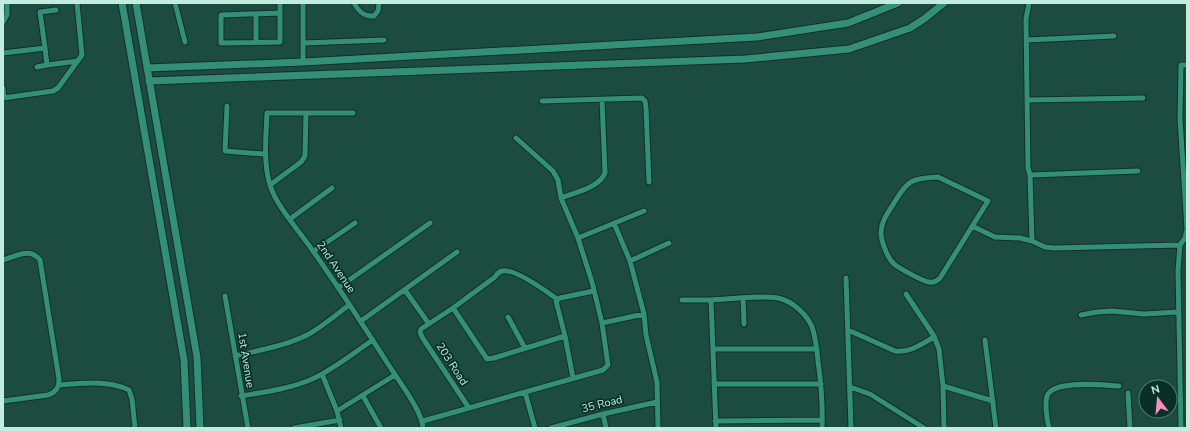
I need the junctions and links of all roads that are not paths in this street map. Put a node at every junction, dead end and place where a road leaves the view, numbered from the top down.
1 (7, 3) edge
2 (77, 3) edge
3 (122, 3) edge
4 (136, 3) edge
5 (175, 3) edge
6 (280, 3) edge
7 (303, 3) edge
8 (354, 3) edge
9 (379, 3) edge
10 (898, 3) edge
11 (944, 3) edge
12 (1029, 3) edge
13 (56, 10) dead end
14 (280, 13) junction
15 (256, 14) junction
16 (3, 22) edge
17 (1114, 36) dead end
18 (384, 40) dead end
19 (1027, 40) junction
20 (185, 42) dead end
21 (256, 42) junction
22 (302, 43) junction
23 (45, 48) junction
24 (3, 53) edge
25 (78, 61) junction
26 (303, 62) junction
27 (47, 65) junction
28 (1187, 65) edge
29 (37, 67) dead end
30 (147, 68) junction
31 (149, 81) junction
32 (3, 88) edge
33 (4, 98) edge
34 (1143, 98) dead end
35 (602, 100) junction
36 (1028, 100) junction
37 (542, 101) dead end
38 (227, 106) dead end
39 (306, 113) junction
40 (353, 113) dead end
41 (1187, 119) edge
42 (1180, 120) junction
43 (516, 138) dead end
44 (264, 154) junction
45 (1138, 171) dead end
46 (1030, 175) junction
47 (649, 182) dead end
48 (270, 185) junction
49 (332, 188) dead end
50 (561, 198) junction
51 (644, 211) dead end
52 (290, 218) junction
53 (355, 223) dead end
54 (430, 223) dead end
55 (614, 223) junction
56 (972, 226) junction
57 (578, 238) junction
58 (1032, 241) junction
59 (668, 243) dead end
60 (1180, 245) junction
61 (314, 251) junction
62 (457, 252) dead end
63 (3, 260) edge
64 (630, 261) junction
65 (846, 278) dead end
66 (338, 288) junction
67 (405, 290) junction
68 (594, 291) junction
69 (906, 294) dead end
70 (226, 296) dead end
71 (743, 298) junction
72 (557, 299) junction
73 (682, 300) dead end
74 (711, 300) junction
75 (350, 305) junction
76 (453, 308) junction
77 (1178, 312) junction
78 (644, 314) junction
79 (1081, 316) dead end
80 (508, 317) dead end
81 (361, 321) junction
82 (602, 323) junction
83 (429, 324) junction
84 (744, 324) dead end
85 (848, 330) junction
86 (565, 336) junction
87 (934, 337) junction
88 (373, 340) junction
89 (984, 340) dead end
90 (525, 348) junction
91 (713, 349) junction
92 (817, 349) junction
93 (235, 356) junction
94 (322, 374) junction
95 (395, 375) junction
96 (573, 378) junction
97 (714, 384) junction
98 (821, 384) junction
99 (59, 385) junction
100 (943, 386) junction
101 (1119, 386) dead end
102 (850, 387) junction
103 (525, 392) junction
104 (1128, 393) dead end
105 (241, 396) junction
106 (363, 396) junction
107 (3, 401) edge
108 (993, 401) junction
109 (657, 402) junction
110 (469, 408) junction
111 (337, 411) junction
112 (603, 414) junction
113 (340, 420) junction
114 (822, 420) junction
115 (423, 421) junction
116 (716, 421) junction
117 (135, 428) edge
118 (187, 428) edge
119 (200, 428) edge
120 (248, 428) edge
121 (294, 428) edge
122 (341, 428) edge
123 (381, 428) edge
124 (423, 428) edge
125 (535, 428) edge
126 (551, 428) edge
127 (606, 428) edge
128 (658, 428) edge
129 (716, 428) edge
130 (822, 428) edge
131 (851, 428) edge
132 (924, 428) edge
133 (944, 428) edge
134 (996, 428) edge
135 (1049, 428) edge
136 (1130, 428) edge
137 (1181, 428) edge

1 - 16 street
2 - 25 street
3 - 118 street
4 - 30 street
5 - 20 street
6 - 14 street
7 - 22 street
8 - 9 street
10 - 26 street
11 - 31 street
12 - 19 street
13 - 23 street
14 - 15 street
14 - 21 street
15 - 21 street
15 - 21 street
17 - 19 street
18 - 22 street
19 - 36 street
22 - 26 street
23 - 24 street
23 - 27 street
25 - 27 street
25 - 33 street
26 - 30 street
27 - 29 street
28 - 42 street
30 - 31 street
31 - 119 street
32 - 33 street
34 - 36 street
35 - 37 street
35 - 47 street
35 - 50 street
36 - 46 street
38 - 44 street
39 - 40 street
39 - 44 street, 2nd Avenue
39 - 48 street
41 - 42 street
42 - 60 street
43 - 50 street
44 - 48 street, 2nd Avenue
45 - 46 street
46 - 58 street
48 - 52 street, 2nd Avenue
49 - 52 street
50 - 57 street
51 - 55 street
52 - 61 street, 2nd Avenue
53 - 61 street
54 - 66 street
55 - 57 street
55 - 64 street
56 - 56 street
56 - 58 street
57 - 68 street
58 - 60 street
59 - 64 street
60 - 77 street
61 - 66 street, 2nd Avenue
62 - 67 street
63 - 99 street
64 - 78 street
65 - 85 street
66 - 75 street, 2nd Avenue
67 - 81 street
67 - 83 street
68 - 72 street
68 - 82 street
69 - 87 street
70 - 93 street, 1st Avenue
71 - 74 street
71 - 84 street
71 - 92 street
72 - 76 street
72 - 86 street
73 - 74 street
74 - 91 street
75 - 81 street, 2nd Avenue
75 - 93 street
76 - 83 street
76 - 90 street
77 - 79 street
77 - 137 street
78 - 82 street
78 - 109 street
80 - 90 street
81 - 88 street, 2nd Avenue
82 - 96 street
83 - 110 street, 203 Road
85 - 87 street
85 - 102 street
86 - 90 street
86 - 96 street
87 - 100 street
88 - 94 street
88 - 95 street, 2nd Avenue
89 - 108 street
91 - 92 street
91 - 97 street
92 - 98 street
93 - 105 street, 1st Avenue
94 - 105 street
94 - 111 street
95 - 106 street
95 - 115 street, 2nd Avenue
96 - 103 street
97 - 98 street
97 - 116 street
98 - 114 street
99 - 107 street
99 - 117 street
100 - 108 street
100 - 133 street
101 - 135 street
102 - 131 street
102 - 132 street
103 - 110 street
103 - 125 street
104 - 136 street
105 - 120 street, 1st Avenue
106 - 111 street
106 - 123 street
108 - 134 street
109 - 112 street, 35 Road
109 - 128 street
110 - 115 street
111 - 113 street
112 - 126 street, 35 Road
112 - 127 street
113 - 121 street
113 - 122 street
114 - 116 street
114 - 130 street
115 - 124 street
116 - 129 street

